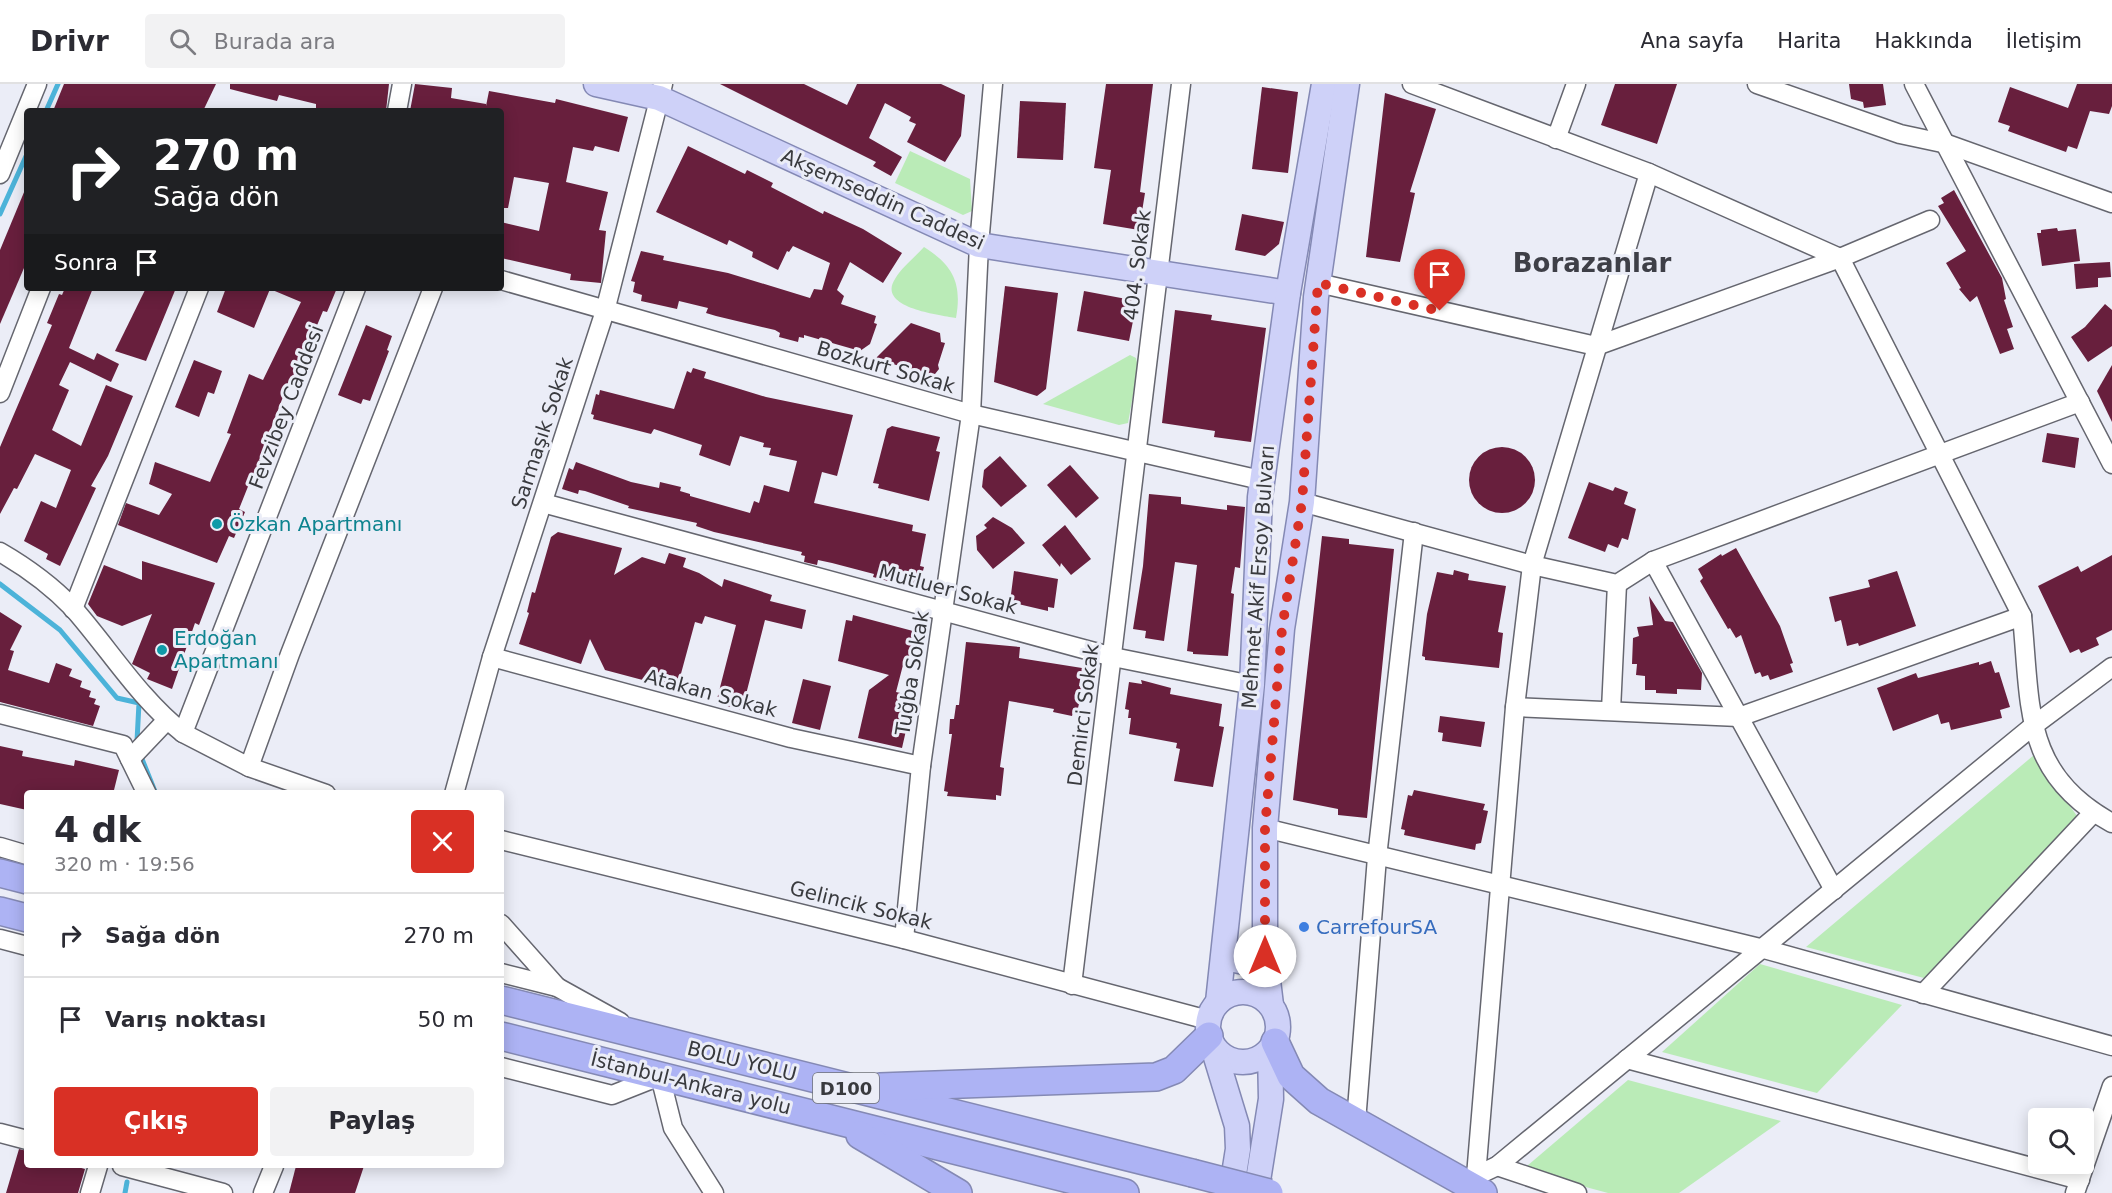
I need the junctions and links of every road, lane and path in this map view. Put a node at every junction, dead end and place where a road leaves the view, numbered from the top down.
1 (37, 84) edge
2 (402, 84) edge
3 (596, 84) edge
4 (993, 84) edge
5 (1181, 84) edge
6 (1324, 84) edge
7 (1347, 84) edge
8 (1412, 84) edge
9 (1576, 84) edge
10 (1757, 84) edge
11 (1914, 84) edge
12 (661, 91) edge
13 (27, 108) edge
14 (398, 108) edge
15 (24, 116) edge
16 (1556, 139) junction
17 (1947, 144) junction
18 (1649, 173) junction
19 (0, 174) edge
20 (2112, 202) edge
21 (1930, 220) dead end
22 (979, 245) junction
23 (1840, 258) junction
24 (1159, 272) junction
25 (504, 281) edge
26 (1318, 283) junction
27 (40, 291) edge
28 (198, 291) edge
29 (355, 291) edge
30 (432, 291) edge
31 (1288, 293) junction
32 (605, 311) junction
33 (1596, 346) junction
34 (0, 393) edge
35 (2080, 402) junction
36 (971, 414) junction
37 (1136, 450) junction
38 (1939, 455) junction
39 (2112, 464) edge
40 (1261, 483) junction
41 (1302, 502) junction
42 (543, 503) junction
43 (1414, 532) junction
44 (0, 552) edge
45 (1653, 561) junction
46 (1532, 565) junction
47 (1617, 584) junction
48 (73, 609) junction
49 (945, 611) junction
50 (2022, 616) junction
51 (492, 657) junction
52 (1113, 657) junction
53 (2112, 667) edge
54 (1252, 685) junction
55 (1515, 707) junction
56 (1611, 710) junction
57 (0, 714) edge
58 (1740, 717) junction
59 (167, 720) junction
60 (2033, 726) junction
61 (183, 733) junction
62 (126, 752) junction
63 (921, 766) junction
64 (249, 767) junction
65 (145, 790) edge
66 (315, 790) edge
67 (455, 790) edge
68 (2093, 813) junction
69 (2112, 823) edge
70 (1265, 828) junction
71 (504, 841) edge
72 (0, 848) edge
73 (24, 854) edge
74 (1377, 857) junction
75 (0, 873) edge
76 (24, 879) edge
77 (1502, 886) junction
78 (1834, 890) junction
79 (0, 911) edge
80 (24, 917) edge
81 (504, 927) edge
82 (0, 939) edge
83 (904, 939) junction
84 (24, 945) edge
85 (1764, 949) junction
86 (1265, 956) junction
87 (1225, 958) junction
88 (504, 974) edge
89 (1072, 985) junction
90 (557, 987) junction
91 (1923, 994) junction
92 (504, 1001) edge
93 (1271, 1005) junction
94 (1212, 1025) junction
95 (504, 1037) edge
96 (647, 1037) junction
97 (1273, 1046) junction
98 (2112, 1046) edge
99 (1627, 1059) junction
100 (504, 1068) edge
101 (660, 1076) junction
102 (2112, 1086) edge
103 (850, 1088) junction
104 (833, 1119) junction
105 (1356, 1122) junction
106 (0, 1133) edge
107 (24, 1139) edge
108 (1497, 1166) junction
109 (97, 1168) edge
110 (129, 1168) edge
111 (273, 1168) edge
112 (1476, 1185) edge
113 (2077, 1186) edge
114 (90, 1193) edge
115 (223, 1193) edge
116 (263, 1193) edge
117 (714, 1193) edge
118 (958, 1193) edge
119 (1125, 1193) edge
120 (1231, 1193) edge
121 (1256, 1193) edge
122 (1269, 1193) edge
123 (1577, 1193) edge

1 - 13 street
2 - 14 street
3 - 12 main road, Akşemseddin Caddesi
4 - 22 street, Tuğba Sokak
5 - 24 street, 404. Sokak
6 - 31 main road, Mehmet Akif Ersoy Bulvarı
7 - 26 main road, Mehmet Akif Ersoy Bulvarı
8 - 16 street
9 - 16 street
10 - 17 street
11 - 17 street
12 - 22 main road, Akşemseddin Caddesi
12 - 32 street, Sarmaşık Sokak
15 - 19 street
16 - 18 street
17 - 20 street
17 - 35 street
18 - 23 street
18 - 33 street
21 - 23 street
22 - 24 main road, Akşemseddin Caddesi
22 - 36 street, Tuğba Sokak
23 - 33 street
23 - 38 street
24 - 31 main road, Akşemseddin Caddesi
24 - 37 street, 404. Sokak
25 - 32 street, Bozkurt Sokak
26 - 33 street
26 - 41 main road, Mehmet Akif Ersoy Bulvarı
27 - 34 street
28 - 48 street
29 - 61 street, Fevzibey Caddesi
30 - 64 street
31 - 40 main road, Mehmet Akif Ersoy Bulvarı
32 - 36 street, Bozkurt Sokak
32 - 42 street, Sarmaşık Sokak
33 - 46 street
35 - 38 street
35 - 39 street
36 - 37 street, Bozkurt Sokak
36 - 49 street, Tuğba Sokak
37 - 40 street, Bozkurt Sokak
37 - 52 street, Demirci Sokak
38 - 45 street
38 - 50 street
40 - 54 main road, Mehmet Akif Ersoy Bulvarı
41 - 43 street
41 - 70 main road, Mehmet Akif Ersoy Bulvarı
42 - 49 street, Mutluer Sokak
42 - 51 street, Sarmaşık Sokak
43 - 46 street
43 - 74 street
44 - 48 street
45 - 47 street
45 - 58 street
46 - 47 street
46 - 55 street
47 - 56 street
48 - 59 street
49 - 52 street, Mutluer Sokak
49 - 63 street, Tuğba Sokak
50 - 58 street
50 - 60 street
51 - 63 street, Atakan Sokak
51 - 67 street, Sarmaşık Sokak
52 - 54 street, Mutluer Sokak
52 - 89 street, Demirci Sokak
53 - 60 street
54 - 87 main road, Mehmet Akif Ersoy Bulvarı
55 - 56 street
55 - 77 street
56 - 58 street
57 - 62 street
58 - 78 street
59 - 61 street
59 - 62 street
60 - 68 street
60 - 78 street
61 - 64 street
62 - 65 street
63 - 83 street, Tuğba Sokak
64 - 66 street
68 - 69 street
68 - 91 street
70 - 74 street
70 - 86 main road, Mehmet Akif Ersoy Bulvarı
71 - 83 street, Gelincik Sokak
72 - 73 street
74 - 77 street
74 - 105 street
75 - 76 highway
77 - 85 street
77 - 112 street
78 - 85 street
79 - 80 highway
81 - 90 street
82 - 84 street
83 - 89 street, Gelincik Sokak
85 - 91 street
85 - 99 street
86 - 87 main road
86 - 93 main road, Mehmet Akif Ersoy Bulvarı
87 - 94 main road, Mehmet Akif Ersoy Bulvarı
88 - 90 street
89 - 94 street, Gelincik Sokak
90 - 96 street
91 - 98 street
92 - 96 highway, BOLU YOLU / D100
93 - 94 main road
93 - 97 main road
94 - 97 main road
94 - 103 highway
94 - 120 main road
95 - 101 highway, İstanbul-Ankara yolu / D100
96 - 103 highway, BOLU YOLU / D100
97 - 105 highway
97 - 121 main road
99 - 108 street
99 - 113 street
100 - 101 street
101 - 104 highway, İstanbul-Ankara yolu / D100
101 - 117 street
102 - 113 street
103 - 122 highway, BOLU YOLU / D100, bridge
104 - 118 highway
104 - 119 highway, İstanbul-Ankara yolu / D100
105 - 112 highway
106 - 107 street
108 - 112 street
108 - 123 street
109 - 114 street
110 - 115 street
111 - 116 street

